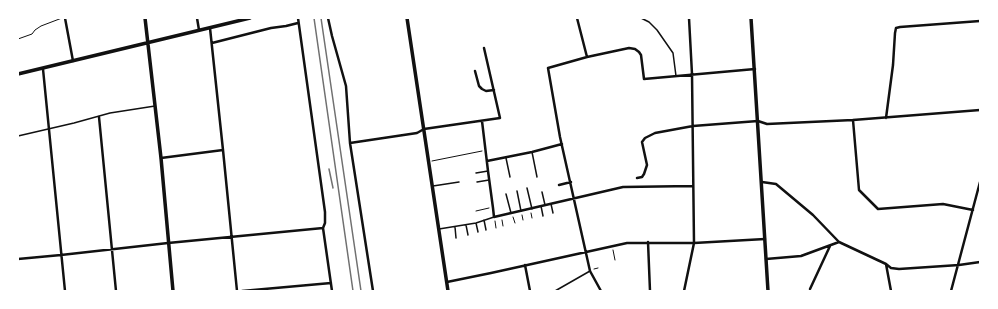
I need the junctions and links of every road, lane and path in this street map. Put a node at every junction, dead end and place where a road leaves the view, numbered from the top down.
1 (63, 18) edge
2 (145, 18) edge
3 (197, 18) edge
4 (250, 18) edge
5 (298, 18) edge
6 (328, 18) edge
7 (407, 18) edge
8 (577, 18) edge
9 (641, 18) edge
10 (689, 18) edge
11 (751, 18) edge
12 (980, 21) edge
13 (298, 23) junction
14 (210, 28) junction
15 (199, 30) junction
16 (18, 39) edge
17 (148, 43) junction
18 (212, 43) junction
19 (484, 48) dead end
20 (587, 56) junction
21 (73, 61) junction
22 (43, 69) junction
23 (755, 69) junction
24 (475, 71) dead end
25 (18, 74) edge
26 (692, 74) junction
27 (676, 76) junction
28 (494, 90) junction
29 (154, 106) junction
30 (980, 110) edge
31 (99, 116) junction
32 (886, 118) junction
33 (853, 120) junction
34 (482, 121) junction
35 (758, 121) junction
36 (693, 126) junction
37 (49, 129) junction
38 (424, 129) junction
39 (18, 136) edge
40 (350, 143) junction
41 (562, 144) junction
42 (223, 150) junction
43 (485, 151) junction
44 (532, 152) junction
45 (161, 158) junction
46 (506, 158) junction
47 (486, 161) junction
48 (428, 162) junction
49 (488, 171) junction
50 (476, 173) dead end
51 (537, 177) dead end
52 (510, 178) dead end
53 (637, 178) dead end
54 (489, 180) junction
55 (459, 182) dead end
56 (477, 182) dead end
57 (571, 182) junction
58 (762, 182) junction
59 (980, 182) edge
60 (559, 185) dead end
61 (432, 186) junction
62 (693, 186) junction
63 (527, 188) dead end
64 (979, 188) edge
65 (517, 191) dead end
66 (542, 192) dead end
67 (506, 194) dead end
68 (574, 198) junction
69 (551, 204) junction
70 (545, 205) junction
71 (541, 206) junction
72 (493, 208) junction
73 (531, 209) junction
74 (973, 210) junction
75 (476, 211) dead end
76 (521, 211) junction
77 (511, 213) junction
78 (553, 213) dead end
79 (501, 215) junction
80 (543, 216) dead end
81 (494, 217) junction
82 (532, 218) dead end
83 (484, 220) junction
84 (523, 220) dead end
85 (476, 222) junction
86 (515, 223) dead end
87 (466, 225) junction
88 (503, 226) dead end
89 (455, 227) junction
90 (323, 228) junction
91 (496, 228) dead end
92 (439, 230) junction
93 (486, 230) dead end
94 (478, 232) dead end
95 (468, 234) dead end
96 (232, 238) junction
97 (456, 238) dead end
98 (765, 239) junction
99 (648, 242) junction
100 (839, 242) junction
101 (168, 243) junction
102 (694, 243) junction
103 (612, 246) junction
104 (830, 246) junction
105 (112, 249) junction
106 (586, 252) junction
107 (61, 255) junction
108 (18, 259) edge
109 (766, 259) junction
110 (615, 260) dead end
111 (980, 262) edge
112 (886, 264) junction
113 (525, 265) junction
114 (959, 265) junction
115 (590, 271) junction
116 (446, 282) junction
117 (331, 283) junction
118 (810, 289) dead end
119 (65, 291) edge
120 (116, 291) edge
121 (172, 291) edge
122 (236, 291) edge
123 (242, 291) edge
124 (332, 291) edge
125 (373, 291) edge
126 (448, 291) edge
127 (530, 291) edge
128 (555, 291) edge
129 (601, 291) edge
130 (650, 291) edge
131 (684, 291) edge
132 (768, 291) edge
133 (891, 291) edge
134 (951, 291) edge

1 - 16 path
1 - 21 street
2 - 17 main road
3 - 15 street
4 - 14 main road
5 - 13 street
6 - 40 street
7 - 38 main road
8 - 20 street
9 - 27 lane
10 - 26 street
11 - 23 main road
12 - 32 street
13 - 18 street
13 - 90 street
14 - 15 main road
14 - 18 street
15 - 17 main road
17 - 21 main road
17 - 29 main road
18 - 42 street
19 - 28 street
20 - 27 street
20 - 41 street
21 - 22 main road
22 - 25 main road
22 - 37 street
23 - 26 street
23 - 35 main road
24 - 28 street
26 - 27 street
26 - 36 street
28 - 34 street
29 - 31 lane
29 - 45 main road
30 - 32 street
31 - 37 lane
31 - 105 street
32 - 33 street
33 - 35 street
33 - 74 street
34 - 38 street
34 - 43 street
35 - 36 street
35 - 58 main road
36 - 53 street
36 - 62 street
37 - 39 lane
37 - 107 street
38 - 40 street
38 - 48 main road
40 - 125 street
41 - 44 street
41 - 57 street
42 - 45 street
42 - 96 street
43 - 47 street
43 - 48 path
44 - 46 street
44 - 51 lane
45 - 101 main road
46 - 47 street
46 - 52 lane
47 - 49 street
48 - 61 main road
49 - 50 lane
49 - 54 street
54 - 56 lane
54 - 72 street
55 - 61 lane
57 - 60 street
57 - 68 street
58 - 98 main road
58 - 100 street
59 - 64 street
61 - 92 main road
62 - 68 street
62 - 102 street
63 - 73 lane
64 - 74 street
65 - 76 lane
66 - 70 lane
67 - 77 lane
68 - 69 street
68 - 106 street
69 - 70 street
69 - 78 lane
70 - 71 street
71 - 73 street
71 - 80 lane
72 - 75 path
72 - 81 street
73 - 76 street
73 - 82 path
74 - 114 street
76 - 77 street
76 - 84 path
77 - 79 street
77 - 86 path
79 - 81 street
79 - 88 path
81 - 83 lane
81 - 91 path
83 - 85 lane
83 - 93 lane
85 - 87 lane
85 - 94 lane
87 - 89 lane
87 - 95 lane
89 - 92 lane
89 - 97 lane
90 - 96 street
90 - 117 street
92 - 116 main road
96 - 101 street
96 - 122 street
98 - 102 street
98 - 109 main road
99 - 102 street
99 - 103 street
99 - 130 street
100 - 104 street
100 - 112 street
101 - 105 street
101 - 121 main road
102 - 131 street
103 - 106 street
103 - 110 path
104 - 109 street
104 - 118 street
105 - 107 street
105 - 120 street
106 - 113 street
106 - 115 street
107 - 108 street
107 - 119 street
109 - 132 main road
111 - 114 street
112 - 114 street
112 - 133 street
113 - 116 street
113 - 127 street
114 - 134 street
115 - 128 lane
115 - 129 street
116 - 126 main road
117 - 123 street
117 - 124 street

